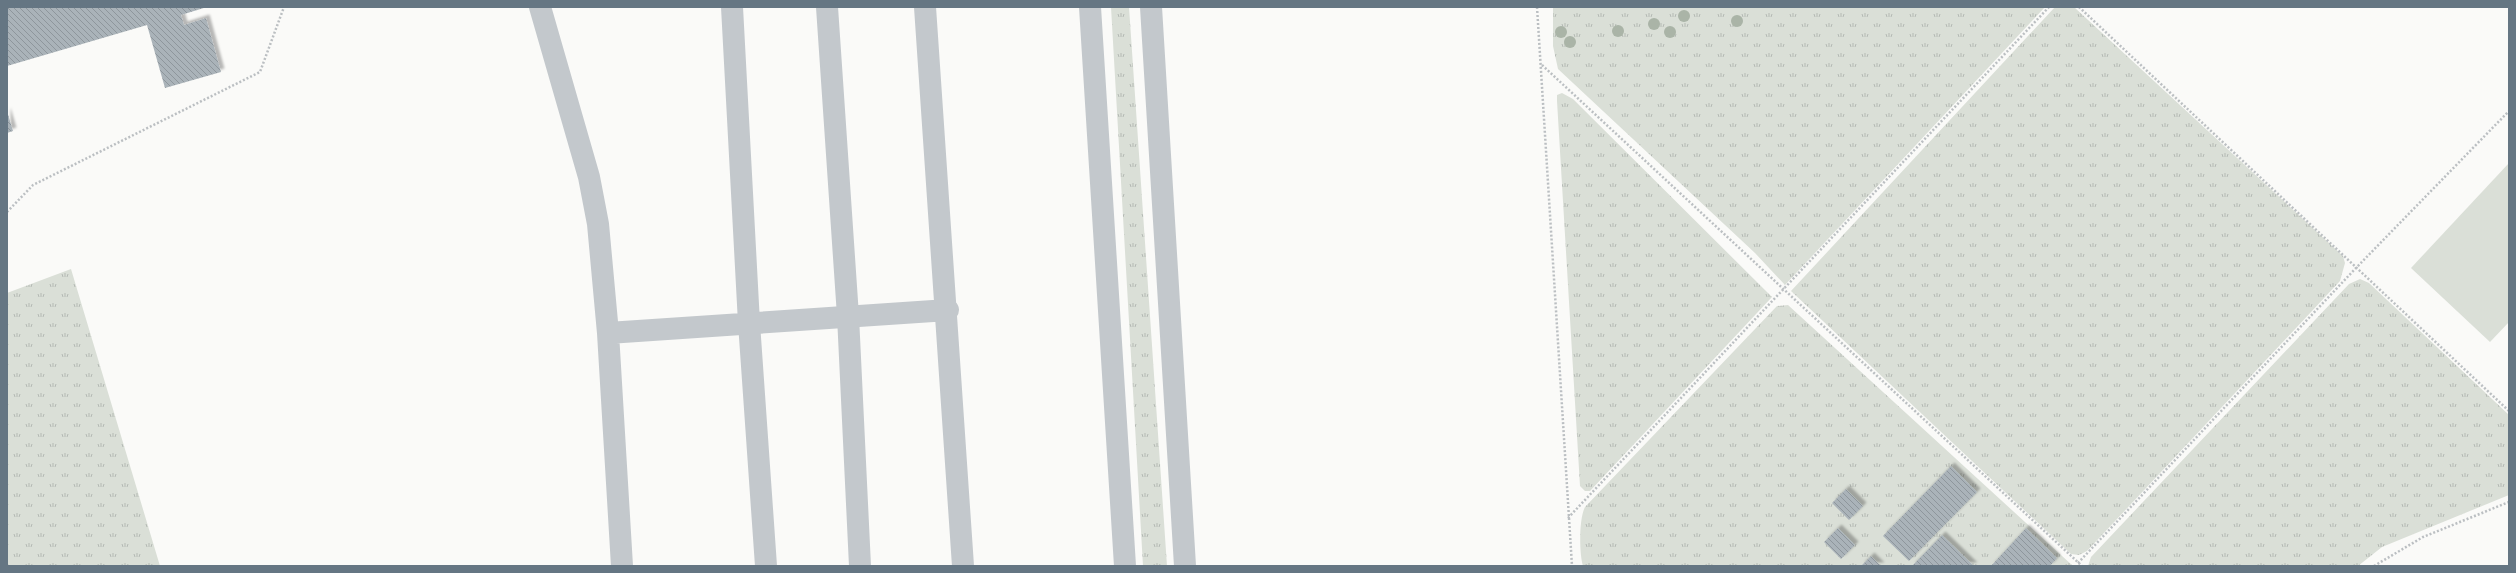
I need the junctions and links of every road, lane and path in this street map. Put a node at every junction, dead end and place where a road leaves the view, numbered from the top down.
1 (284, 7) edge
2 (540, 7) edge
3 (732, 7) edge
4 (827, 7) edge
5 (925, 7) edge
6 (1090, 7) edge
7 (1151, 7) edge
8 (1537, 7) edge
9 (2049, 7) edge
10 (2079, 7) edge
11 (1542, 65) junction
12 (2509, 111) edge
13 (7, 212) edge
14 (2355, 269) junction
15 (1784, 290) junction
16 (948, 310) junction
17 (848, 316) junction
18 (749, 323) junction
19 (608, 333) junction
20 (2509, 411) edge
21 (2509, 502) edge
22 (1568, 518) junction
23 (2078, 563) junction
24 (622, 566) edge
25 (766, 566) edge
26 (860, 566) edge
27 (963, 566) edge
28 (1125, 566) edge
29 (1185, 566) edge
30 (1572, 566) edge
31 (2082, 566) edge
32 (2374, 566) edge

1 - 13 path
2 - 19 street
3 - 18 street
4 - 17 street
5 - 16 street
6 - 28 street
7 - 29 street
8 - 11 path
9 - 15 path
10 - 14 path
11 - 15 path
11 - 22 path
12 - 14 path
14 - 20 path
14 - 23 path
15 - 22 path
15 - 23 path
16 - 17 street
16 - 27 street
17 - 18 street
17 - 26 street
18 - 19 street
18 - 25 street
19 - 24 street
21 - 32 path
22 - 30 path
23 - 31 path

